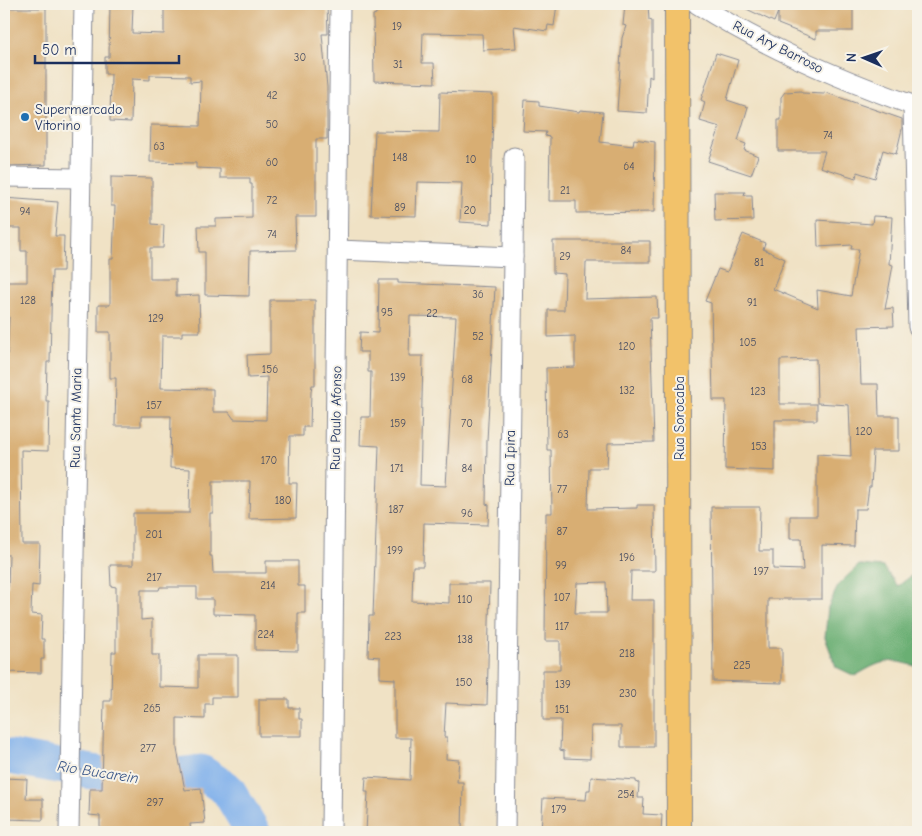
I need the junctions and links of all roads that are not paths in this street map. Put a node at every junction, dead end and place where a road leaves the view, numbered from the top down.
1 (84, 4) edge
2 (340, 4) edge
3 (677, 4) edge
4 (697, 4) edge
5 (916, 106) edge
6 (514, 157) dead end
7 (4, 177) edge
8 (81, 178) junction
9 (338, 250) junction
10 (512, 257) junction
11 (918, 327) edge
12 (69, 832) edge
13 (331, 832) edge
14 (505, 832) edge
15 (679, 832) edge

1 - 8 street, Rua Santa Maria
2 - 9 street, Rua Paulo Afonso
3 - 15 main road, Rua Sorocaba
4 - 5 street, Rua Ary Barroso
5 - 11 street
6 - 10 street, Rua Ipira
7 - 8 street
8 - 12 street, Rua Santa Maria
9 - 10 street
9 - 13 street, Rua Paulo Afonso
10 - 14 street, Rua Ipira

